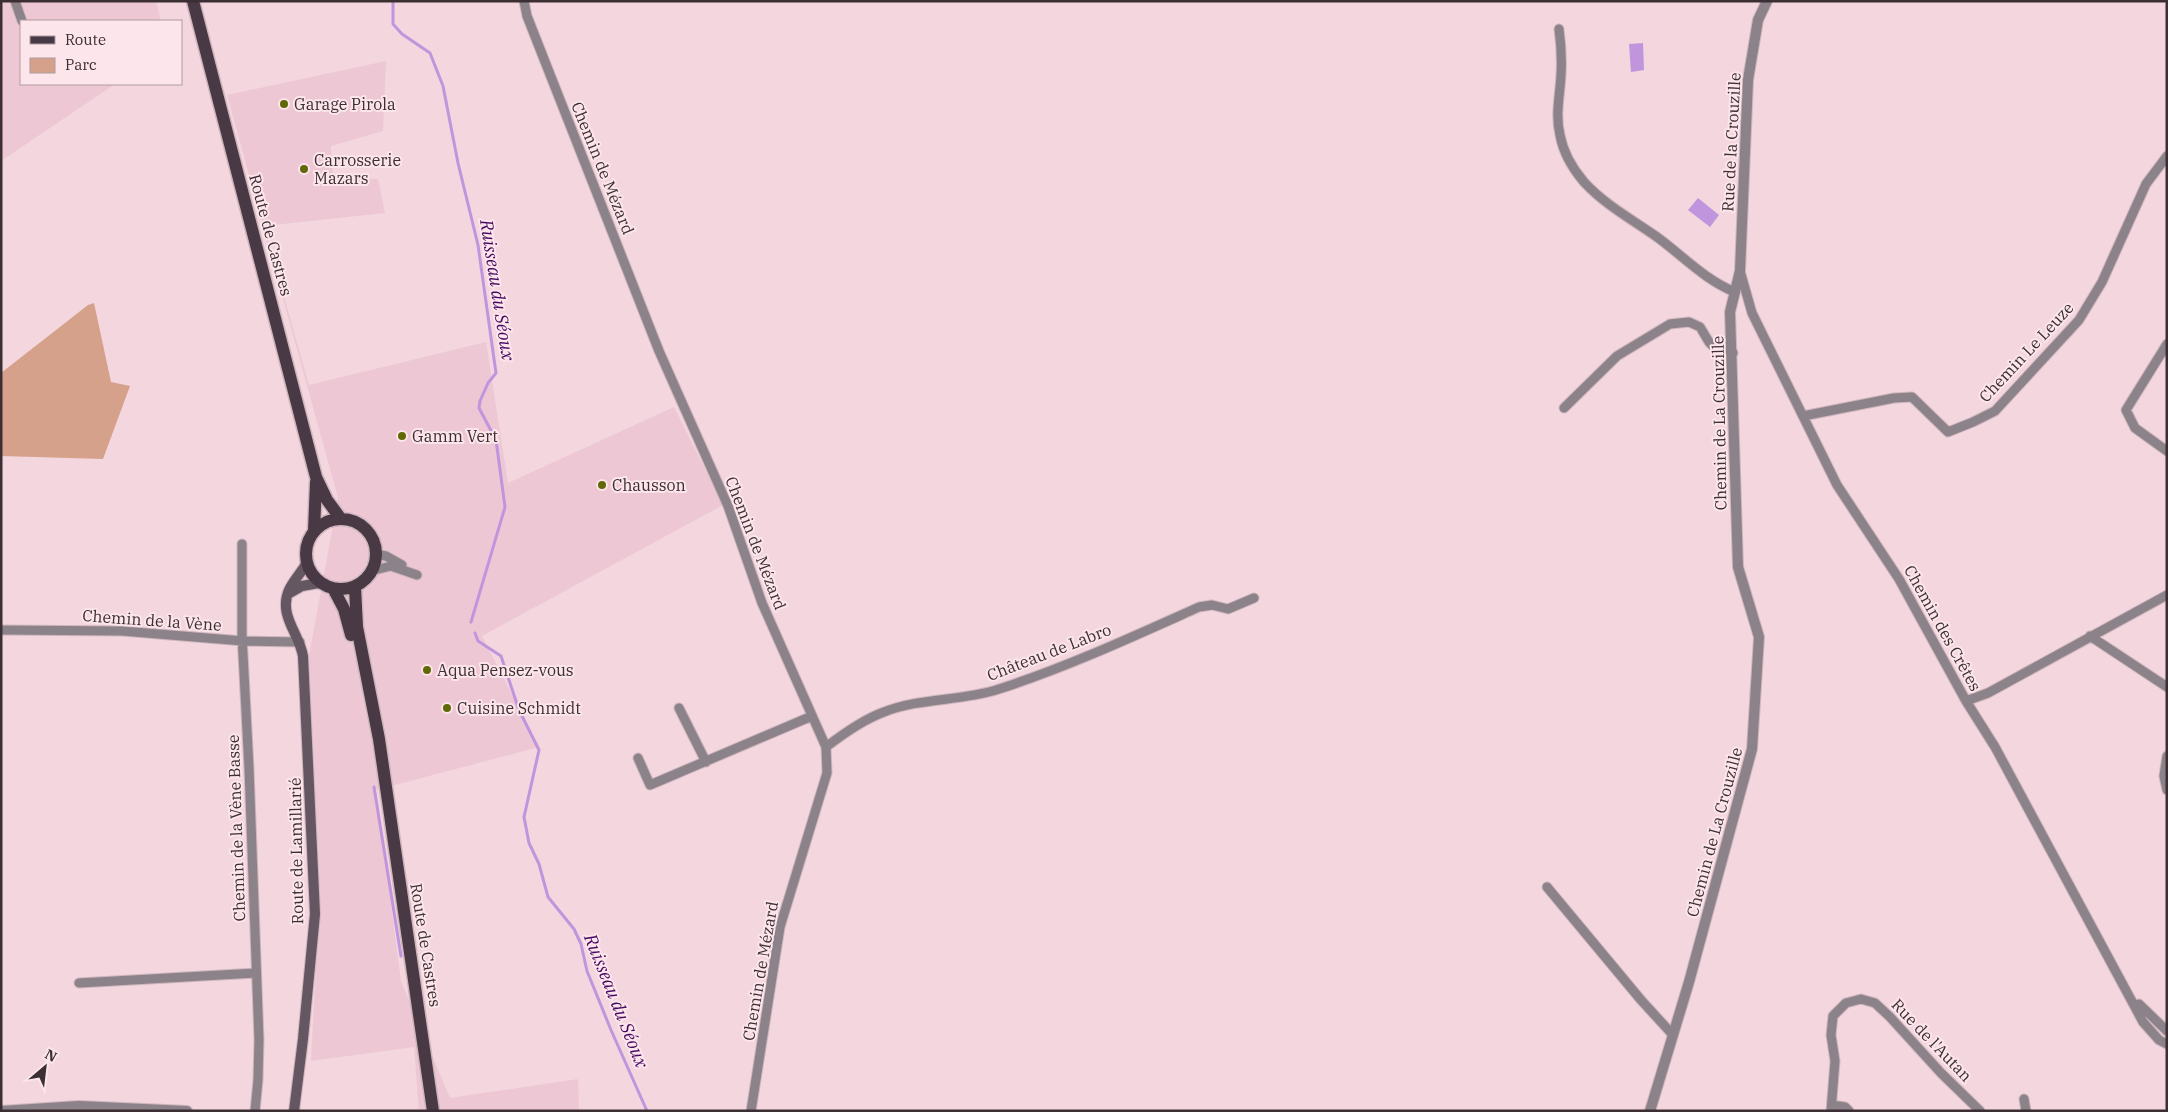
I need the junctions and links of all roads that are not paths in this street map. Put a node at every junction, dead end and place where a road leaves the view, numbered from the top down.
1 (15, 1) edge
2 (193, 1) edge
3 (524, 1) edge
4 (1767, 1) edge
5 (22, 20) edge
6 (1558, 29) dead end
7 (2167, 156) edge
8 (1740, 271) junction
9 (1735, 290) junction
10 (2167, 344) edge
11 (1733, 353) junction
12 (1564, 408) dead end
13 (1803, 416) junction
14 (2167, 451) edge
15 (316, 477) junction
16 (342, 519) junction
17 (314, 530) junction
18 (242, 544) dead end
19 (376, 554) junction
20 (306, 564) junction
21 (371, 571) junction
22 (319, 583) junction
23 (355, 587) junction
24 (334, 590) junction
25 (287, 594) junction
26 (2167, 595) edge
27 (1254, 598) dead end
28 (1, 630) edge
29 (2090, 636) junction
30 (243, 641) junction
31 (300, 642) junction
32 (2167, 687) edge
33 (1966, 701) junction
34 (679, 708) dead end
35 (812, 716) junction
36 (826, 747) junction
37 (2167, 756) edge
38 (638, 758) dead end
39 (706, 762) junction
40 (384, 784) junction
41 (2167, 790) edge
42 (1547, 887) dead end
43 (256, 973) junction
44 (79, 983) dead end
45 (2130, 995) junction
46 (2167, 1031) edge
47 (1673, 1035) junction
48 (2167, 1044) edge
49 (2024, 1099) dead end
50 (1832, 1108) edge
51 (1, 1111) edge
52 (187, 1111) edge
53 (255, 1111) edge
54 (294, 1111) edge
55 (433, 1111) edge
56 (751, 1111) edge
57 (1650, 1111) edge
58 (1849, 1111) edge
59 (1980, 1111) edge
60 (2026, 1111) edge

1 - 5 street
2 - 15 main road, Route de Castres
3 - 35 street, Chemin de Mézard
4 - 8 street, Rue de la Crouzille
6 - 9 street
7 - 13 street, Chemin Le Leuze
8 - 9 street, Rue de la Crouzille
8 - 13 street, Chemin des Crêtes
9 - 11 street, Chemin de La Crouzille
10 - 14 street
11 - 12 street
11 - 47 street, Chemin de La Crouzille
13 - 33 street, Chemin des Crêtes
15 - 16 main road, Route de Castres
15 - 17 main road, Route de Castres
16 - 17 main road
16 - 19 main road
17 - 20 main road
18 - 30 street, Chemin de la Vène Basse
19 - 21 main road
19 - 21 street
20 - 22 main road
20 - 25 main road
21 - 23 main road
22 - 24 main road
22 - 25 main road
23 - 24 main road
23 - 40 main road, Route de Castres
24 - 40 main road, Route de Castres
25 - 31 main road, Route de Lamillarié
26 - 29 street
27 - 36 street, Château de Labro
28 - 30 street, Chemin de la Vène
29 - 32 street
29 - 33 street
30 - 31 street, Chemin de la Vène
30 - 43 street, Chemin de la Vène Basse
31 - 54 main road, Route de Lamillarié
33 - 45 street, Chemin des Crêtes
34 - 39 street
35 - 36 street, Chemin de Mézard
35 - 39 street
36 - 56 street, Chemin de Mézard
37 - 41 street
38 - 39 street
40 - 55 main road, Route de Castres
42 - 47 street
43 - 44 street
43 - 53 street, Chemin de la Vène Basse
45 - 46 street, Chemin des Crêtes
45 - 48 street, Chemin des Crêtes
47 - 57 street, Chemin de La Crouzille
49 - 60 street
50 - 58 street, Rue de l'Autan
50 - 59 street, Rue de l'Autan
51 - 52 street

